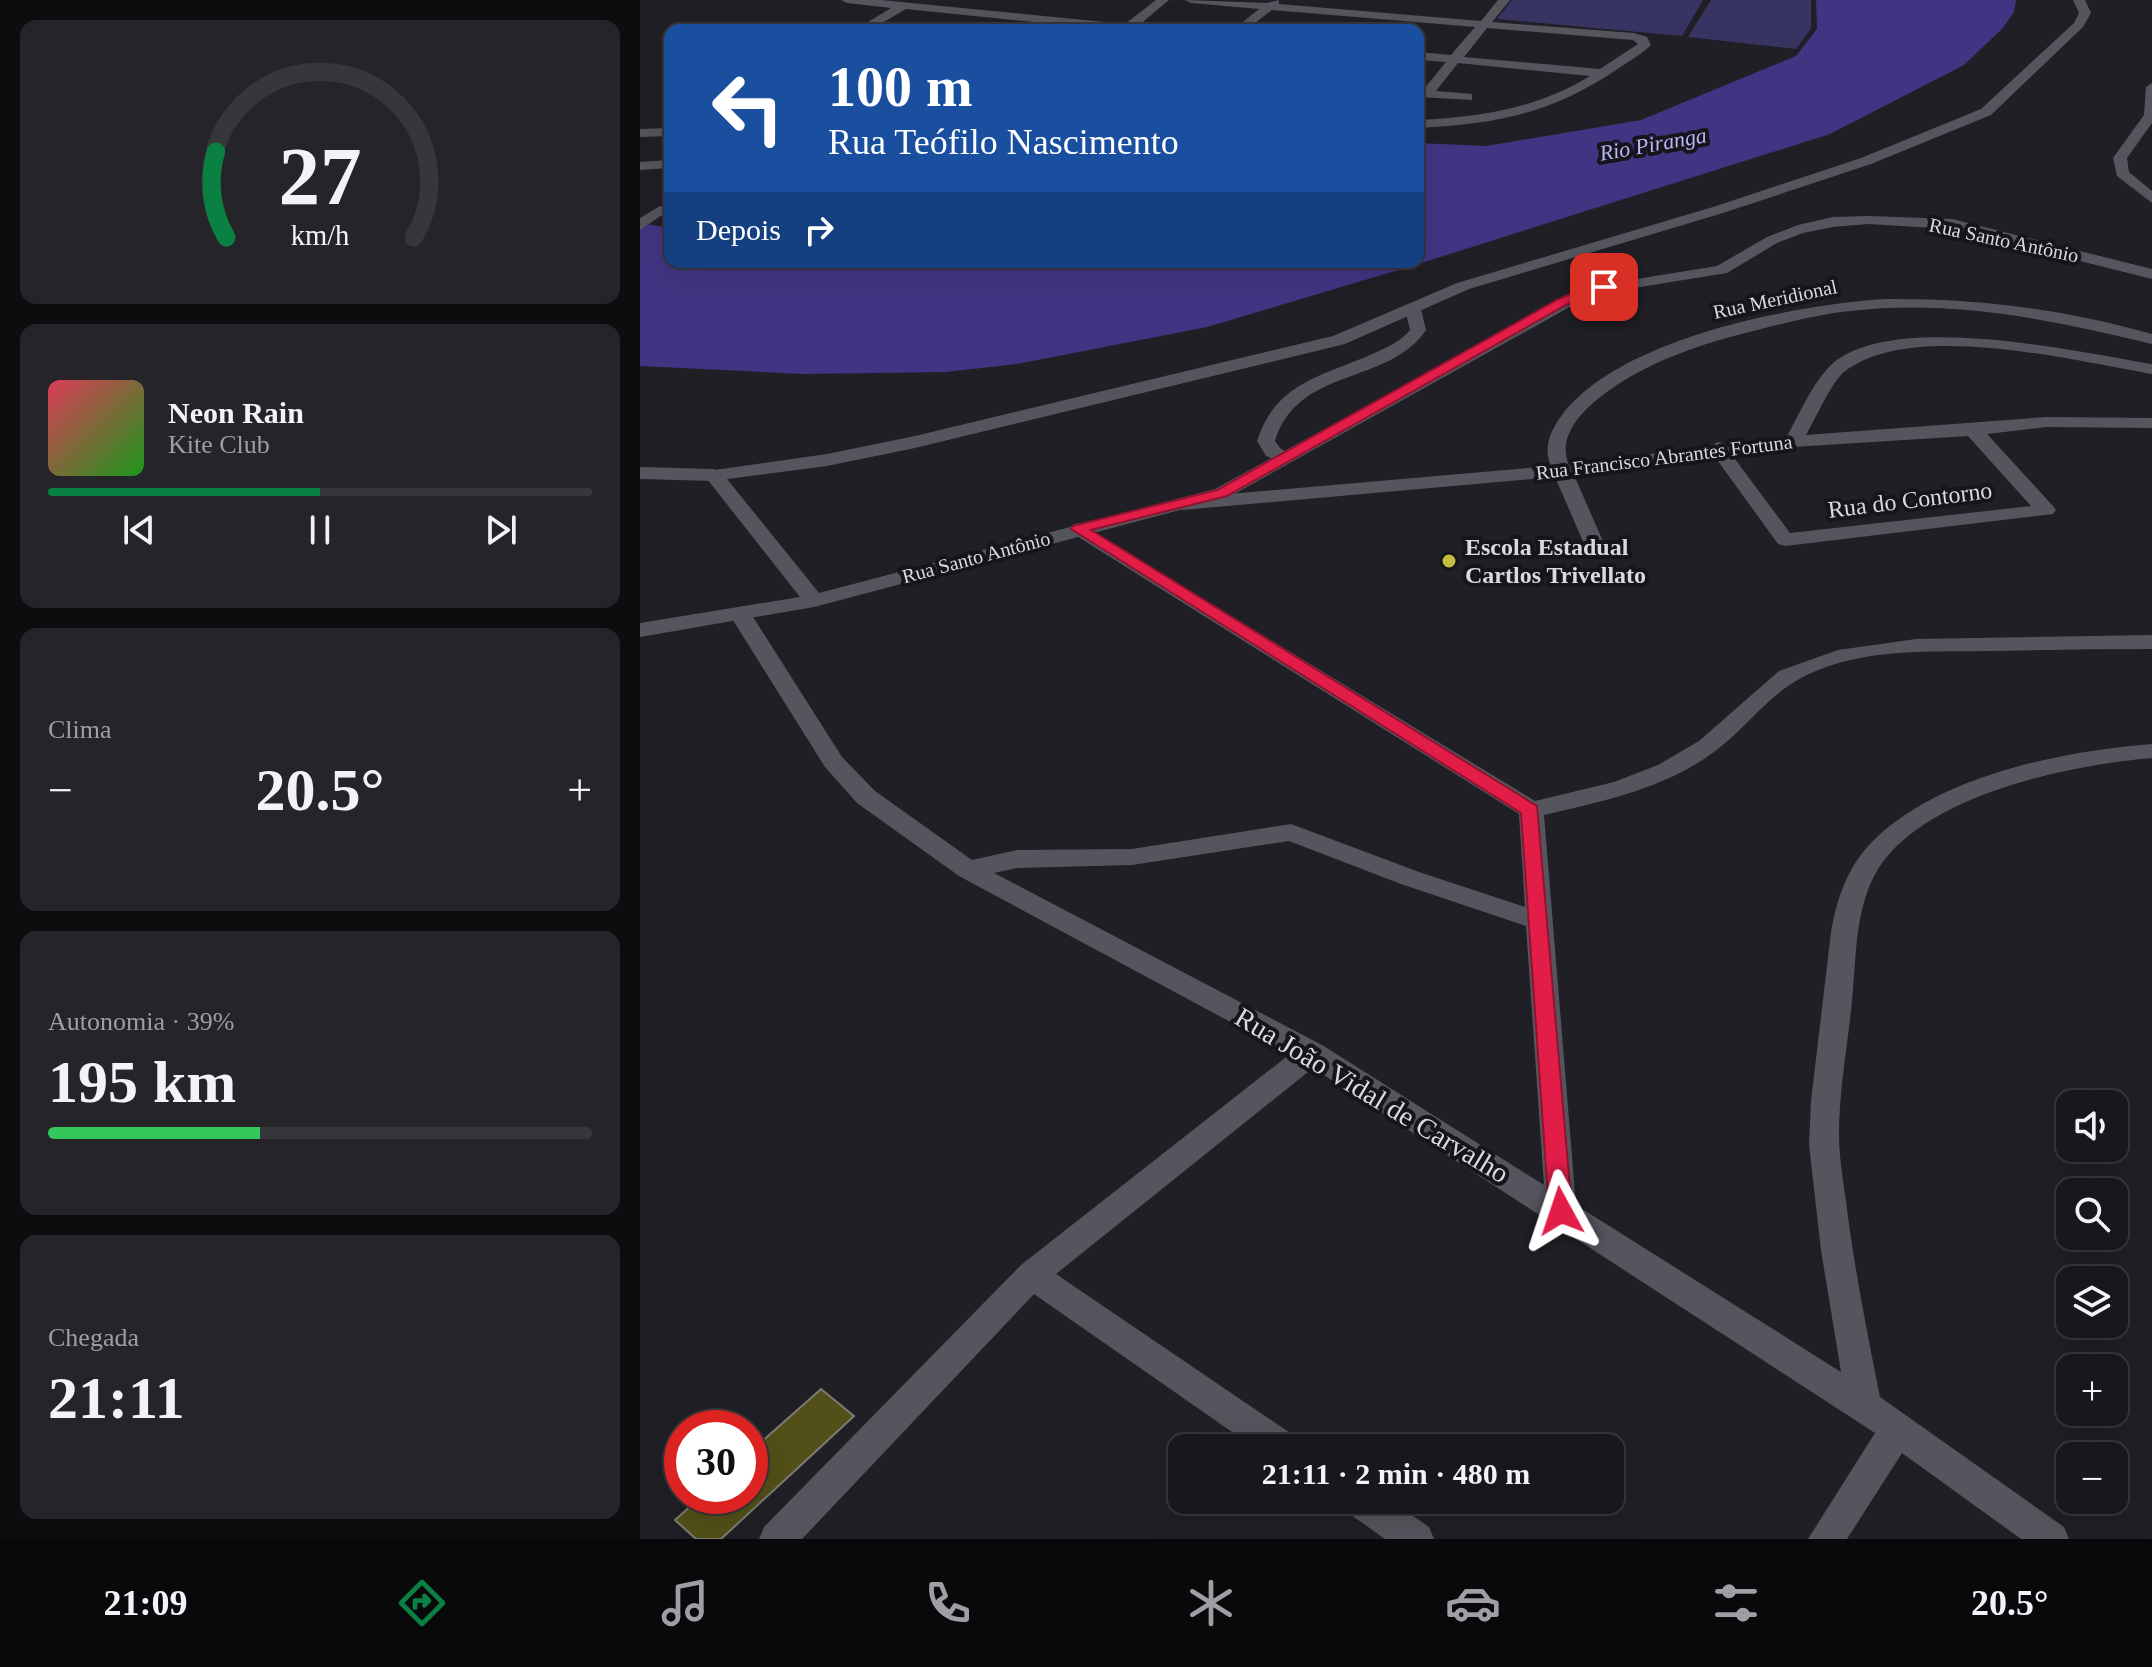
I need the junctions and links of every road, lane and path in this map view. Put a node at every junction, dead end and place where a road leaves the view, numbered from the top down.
1 (847, 0) edge
2 (1028, 0) edge
3 (1163, 0) edge
4 (1191, 0) edge
5 (1390, 0) edge
6 (1504, 0) edge
7 (2079, 0) edge
8 (907, 3) edge
9 (1274, 3) edge
10 (1375, 14) junction
11 (1004, 17) junction
12 (871, 24) edge
13 (994, 24) edge
14 (1075, 24) edge
15 (1132, 24) edge
16 (1247, 24) edge
17 (1366, 24) edge
18 (1484, 25) junction
19 (1424, 56) edge
20 (1454, 59) junction
21 (1600, 73) junction
22 (2152, 87) edge
23 (1424, 92) edge
24 (1424, 94) edge
25 (1467, 97) dead end
26 (1424, 123) edge
27 (664, 132) edge
28 (640, 133) edge
29 (664, 164) edge
30 (640, 166) edge
31 (2152, 199) edge
32 (2152, 274) edge
33 (1413, 309) junction
34 (2152, 339) edge
35 (2152, 369) edge
36 (2152, 423) edge
37 (1973, 430) junction
38 (1793, 441) junction
39 (1718, 448) junction
40 (1285, 457) junction
41 (1564, 471) junction
42 (640, 473) edge
43 (714, 475) junction
44 (1177, 504) junction
45 (1079, 529) junction
46 (1595, 546) dead end
47 (814, 601) junction
48 (740, 614) junction
49 (643, 635) edge
50 (2152, 642) edge
51 (2152, 751) edge
52 (1531, 810) junction
53 (968, 870) junction
54 (1537, 920) junction
55 (1312, 1053) junction
56 (1561, 1211) junction
57 (1032, 1275) junction
58 (1865, 1406) junction
59 (1898, 1429) junction
60 (1264, 1434) edge
61 (1380, 1514) edge
62 (777, 1539) edge
63 (1416, 1539) edge
64 (1826, 1539) edge
65 (2051, 1539) edge

1 - 8 street
2 - 11 street
3 - 15 street
4 - 9 street
5 - 10 street
6 - 18 street
7 - 33 street
8 - 11 street
8 - 12 street
9 - 10 street
9 - 16 street
10 - 17 street
10 - 18 street
11 - 13 street
11 - 14 street
18 - 20 street
18 - 21 street
19 - 20 street
20 - 21 street
20 - 23 street
21 - 26 street
22 - 31 street
24 - 25 street
27 - 28 street
29 - 30 street
32 - 40 street, Rua Santo Antônio
33 - 40 street
33 - 43 street
34 - 41 street, Rua Meridional
35 - 38 street
36 - 37 street, Rua Francisco Abrantes Fortuna
37 - 38 street, Rua Francisco Abrantes Fortuna
37 - 39 street, Rua do Contorno
38 - 39 street, Rua Francisco Abrantes Fortuna
39 - 41 street, Rua Francisco Abrantes Fortuna
40 - 44 street, Rua Santo Antônio
41 - 44 street, Rua Francisco Abrantes Fortuna
41 - 46 street, Rua Meridional
42 - 43 street
43 - 47 street
44 - 45 street, Rua Santo Antônio
45 - 47 street, Rua Santo Antônio
45 - 52 street
47 - 48 street, Rua Santo Antônio
48 - 49 street, Rua Santo Antônio
48 - 53 street, Rua João Vidal de Carvalho
50 - 52 street
51 - 58 street
52 - 54 street
53 - 54 street
53 - 55 street, Rua João Vidal de Carvalho
54 - 56 street
55 - 56 street, Rua João Vidal de Carvalho
55 - 57 street
56 - 58 street, Rua João Vidal de Carvalho
57 - 60 street
57 - 62 street
58 - 59 street, Rua João Vidal de Carvalho
59 - 64 street
59 - 65 street, Rua João Vidal de Carvalho
61 - 63 street

